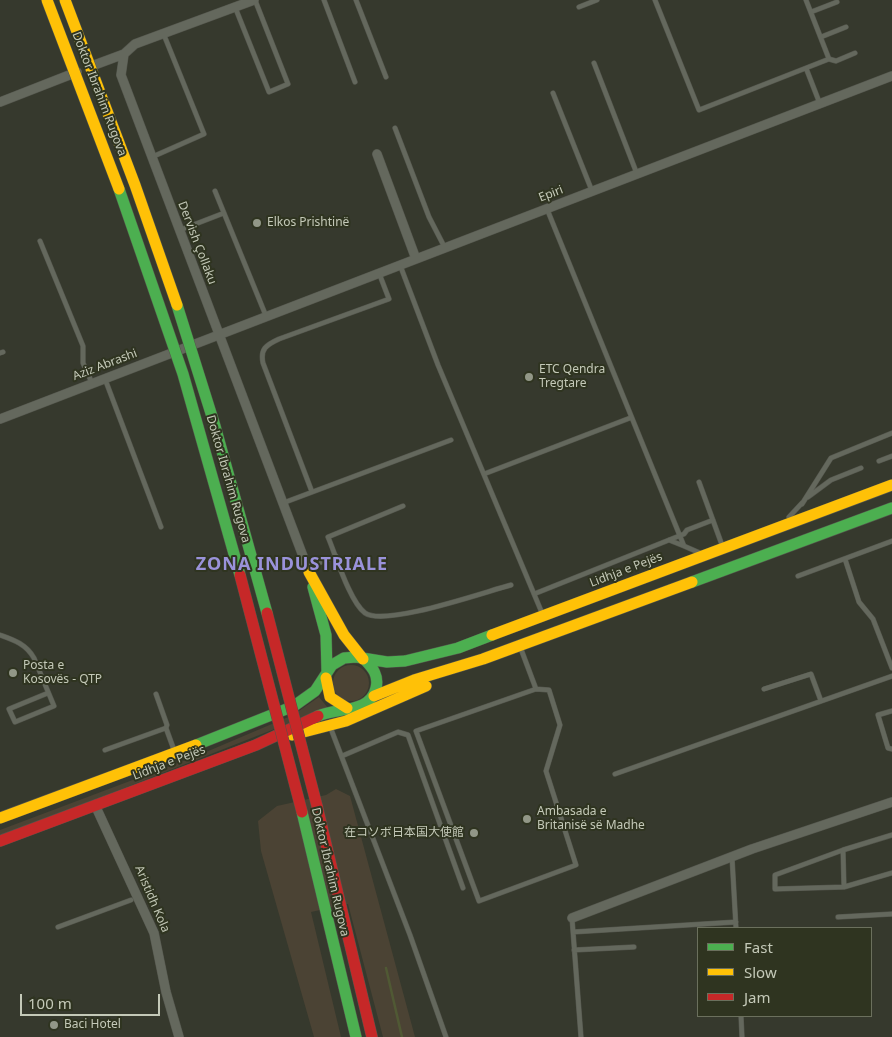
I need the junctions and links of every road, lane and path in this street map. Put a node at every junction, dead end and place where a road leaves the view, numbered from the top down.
1 (47, 0) edge
2 (65, 0) edge
3 (253, 0) edge
4 (324, 0) edge
5 (356, 0) edge
6 (597, 0) edge
7 (655, 0) edge
8 (806, 0) edge
9 (837, 2) dead end
10 (235, 7) junction
11 (579, 7) dead end
12 (811, 12) junction
13 (846, 27) dead end
14 (164, 34) junction
15 (821, 37) junction
16 (854, 53) dead end
17 (124, 54) junction
18 (829, 59) junction
19 (594, 64) dead end
20 (806, 68) junction
21 (892, 76) edge
22 (386, 77) dead end
23 (355, 82) dead end
24 (553, 94) dead end
25 (0, 102) edge
26 (820, 104) junction
27 (395, 128) dead end
28 (377, 154) dead end
29 (150, 157) junction
30 (637, 175) junction
31 (215, 191) dead end
32 (593, 192) junction
33 (547, 209) junction
34 (224, 212) junction
35 (178, 230) junction
36 (40, 241) dead end
37 (445, 248) junction
38 (416, 259) junction
39 (400, 265) junction
40 (379, 273) junction
41 (266, 316) junction
42 (218, 335) junction
43 (105, 378) junction
44 (92, 384) junction
45 (630, 418) junction
46 (0, 419) edge
47 (892, 433) edge
48 (451, 440) dead end
49 (892, 456) edge
50 (879, 461) dead end
51 (861, 468) dead end
52 (484, 474) junction
53 (699, 482) dead end
54 (892, 486) edge
55 (312, 492) junction
56 (283, 502) junction
57 (802, 504) junction
58 (404, 506) dead end
59 (892, 508) edge
60 (713, 520) junction
61 (162, 527) dead end
62 (778, 528) junction
63 (680, 536) junction
64 (669, 540) junction
65 (892, 541) edge
66 (684, 546) junction
67 (724, 548) junction
68 (706, 555) junction
69 (336, 556) junction
70 (844, 559) junction
71 (308, 570) junction
72 (798, 576) dead end
73 (510, 585) dead end
74 (534, 594) junction
75 (543, 616) junction
76 (0, 635) edge
77 (520, 646) junction
78 (483, 659) junction
79 (364, 660) junction
80 (892, 668) edge
81 (326, 675) junction
82 (892, 676) edge
83 (536, 689) junction
84 (764, 689) dead end
85 (48, 693) junction
86 (156, 694) dead end
87 (374, 696) junction
88 (821, 701) junction
89 (347, 708) junction
90 (892, 710) edge
91 (330, 726) junction
92 (166, 728) junction
93 (256, 745) junction
94 (892, 749) edge
95 (105, 750) dead end
96 (176, 753) junction
97 (342, 756) junction
98 (615, 774) dead end
99 (892, 802) edge
100 (95, 805) junction
101 (0, 818) edge
102 (892, 835) edge
103 (0, 840) edge
104 (843, 850) junction
105 (732, 857) junction
106 (892, 873) edge
107 (844, 887) junction
108 (463, 888) dead end
109 (131, 900) dead end
110 (892, 914) edge
111 (838, 917) dead end
112 (572, 918) joint
113 (736, 922) junction
114 (58, 927) dead end
115 (736, 927) edge
116 (573, 932) junction
117 (634, 947) dead end
118 (574, 950) junction
119 (741, 1017) edge
120 (179, 1037) edge
121 (356, 1037) edge
122 (372, 1037) edge
123 (446, 1037) edge
124 (581, 1037) edge
125 (742, 1037) edge

1 - 121 main road, Doktor Ibrahim Rugova, bridge
2 - 122 main road, Doktor Ibrahim Rugova, bridge
3 - 10 street
3 - 10 lane
4 - 23 lane
5 - 22 lane
6 - 11 lane
7 - 20 lane
8 - 12 lane
9 - 12 lane
10 - 14 street
12 - 15 lane
13 - 15 lane
14 - 17 street
14 - 29 lane
15 - 18 lane
16 - 18 lane
17 - 25 street
17 - 29 street, Dervish Çollaku
18 - 20 lane
19 - 30 lane
20 - 26 lane
21 - 26 street, Epiri
24 - 32 lane
26 - 30 street, Epiri
27 - 37 lane
28 - 38 street
29 - 35 street, Dervish Çollaku
30 - 32 street, Epiri
31 - 34 lane
32 - 33 street, Epiri
33 - 37 street, Epiri
33 - 45 lane
34 - 35 lane
34 - 41 lane
35 - 42 street, Dervish Çollaku
36 - 44 lane
37 - 38 street, Epiri
38 - 39 street, Epiri
39 - 40 street, Epiri
39 - 52 lane
40 - 41 street, Epiri
40 - 55 lane
41 - 42 street, Epiri
42 - 43 street, Aziz Abrashi
42 - 56 street, Dervish Çollaku
43 - 44 street, Aziz Abrashi
43 - 61 lane
44 - 46 street, Aziz Abrashi
45 - 52 lane
45 - 63 lane
47 - 57 lane
48 - 55 lane
49 - 50 lane
51 - 57 lane
52 - 74 lane
53 - 60 lane
54 - 62 main road, Lidhja e Pejës
55 - 56 lane
56 - 71 street, Dervish Çollaku
57 - 62 lane
58 - 69 lane
59 - 77 main road, Lidhja e Pejës
60 - 63 lane
60 - 67 lane
62 - 67 main road, Lidhja e Pejës
63 - 64 lane
63 - 66 lane
64 - 66 lane
64 - 74 lane
65 - 70 lane
66 - 68 lane
67 - 68 main road, Lidhja e Pejës
68 - 75 main road, Lidhja e Pejës
69 - 71 lane
69 - 73 lane
70 - 72 lane
70 - 80 lane
71 - 79 main road
71 - 81 main road
74 - 75 lane
75 - 79 main road, Lidhja e Pejës
76 - 85 lane
77 - 78 main road, Lidhja e Pejës
77 - 83 lane
78 - 87 main road, Lidhja e Pejës
78 - 91 main road
79 - 81 main road, Lidhja e Pejës
79 - 87 main road
81 - 89 main road
81 - 96 main road, Lidhja e Pejës
82 - 88 lane
83 - 83 lane
84 - 88 lane
85 - 85 lane
86 - 92 lane
87 - 89 main road, Lidhja e Pejës
88 - 98 lane
89 - 93 main road, Lidhja e Pejës
90 - 94 lane
91 - 93 main road
91 - 97 lane
92 - 95 lane
92 - 96 lane
93 - 100 main road, Lidhja e Pejës
96 - 101 main road, Lidhja e Pejës
97 - 108 lane
97 - 123 lane
99 - 105 street
100 - 103 main road, Lidhja e Pejës
100 - 120 street, Aristidh Kola
102 - 104 lane
104 - 107 lane
104 - 107 lane
105 - 112 street
105 - 113 lane
106 - 107 lane
109 - 114 lane
110 - 111 lane
112 - 116 lane
113 - 115 lane
113 - 116 lane
116 - 118 lane
117 - 118 lane
118 - 124 lane
119 - 125 lane

